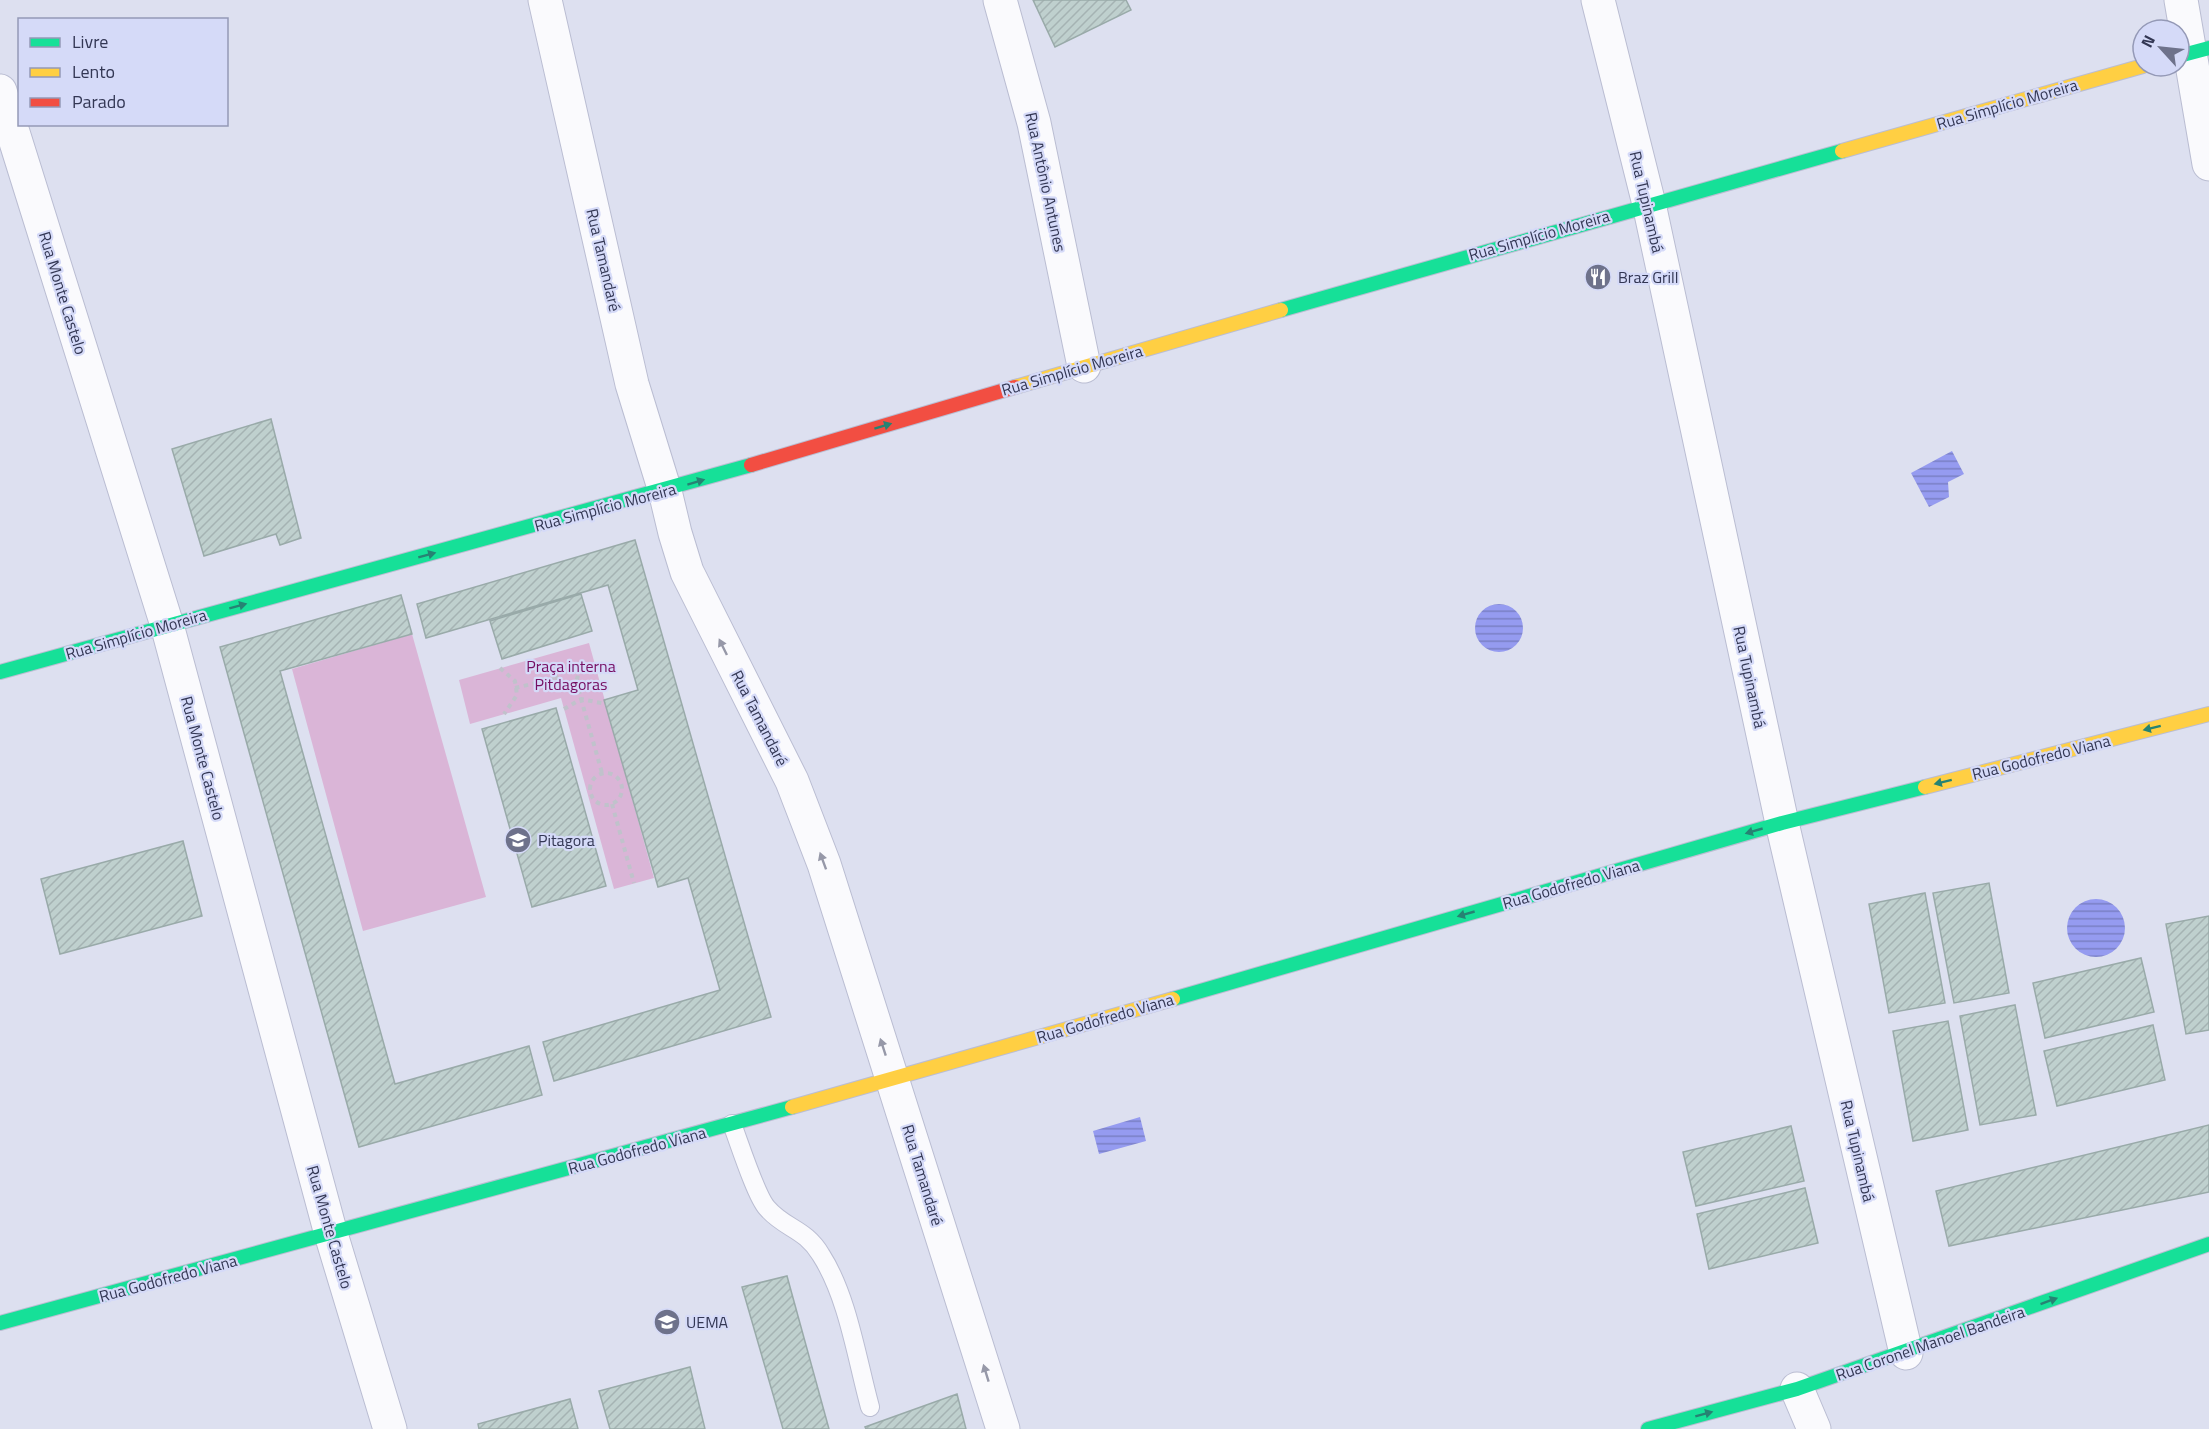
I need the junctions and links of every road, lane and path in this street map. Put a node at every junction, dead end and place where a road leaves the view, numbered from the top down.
1 (545, 0) edge
2 (1000, 0) edge
3 (1598, 0) edge
4 (2181, 0) edge
5 (2193, 52) edge
6 (2131, 69) edge
7 (0, 91) edge
8 (2209, 164) edge
9 (1649, 204) junction
10 (1084, 366) junction
11 (666, 491) junction
12 (167, 625) junction
13 (500, 668) dead end
14 (0, 672) edge
15 (557, 678) junction
16 (576, 681) junction
17 (515, 688) junction
18 (581, 699) junction
19 (606, 704) dead end
20 (564, 709) dead end
21 (504, 714) dead end
22 (2209, 714) edge
23 (602, 773) junction
24 (612, 804) junction
25 (1782, 823) junction
26 (634, 883) dead end
27 (894, 1079) junction
28 (732, 1124) junction
29 (331, 1233) junction
30 (2209, 1244) edge
31 (0, 1323) edge
32 (1906, 1353) junction
33 (1797, 1389) junction
34 (870, 1407) dead end
35 (390, 1429) edge
36 (1003, 1429) edge
37 (1648, 1429) edge
38 (1815, 1429) edge

1 - 11 street, Rua Tamandaré
2 - 10 street, Rua Antônio Antunes
3 - 9 street, Rua Tupinambá
4 - 5 street
5 - 8 street
6 - 9 street, Rua Simplício Moreira
7 - 12 street, Rua Monte Castelo
9 - 10 street, Rua Simplício Moreira
9 - 25 street, Rua Tupinambá
11 -> 10 street, Rua Simplício Moreira
12 -> 11 street, Rua Simplício Moreira
27 -> 11 street, Rua Tamandaré
12 - 14 street, Rua Simplício Moreira
12 - 29 street, Rua Monte Castelo
13 - 17 path
15 - 16 path
15 - 16 path
15 - 17 path
16 - 18 path
17 - 21 path
18 - 19 path
18 - 20 path
18 - 23 path
22 -> 25 street, Rua Godofredo Viana
23 - 24 path
23 - 24 path
24 - 26 path
25 -> 27 street, Rua Godofredo Viana
25 - 32 street, Rua Tupinambá
27 - 28 street, Rua Godofredo Viana
36 -> 27 street, Rua Tamandaré
28 - 29 street, Rua Godofredo Viana
28 - 34 lane
29 - 31 street, Rua Godofredo Viana
29 - 35 street, Rua Monte Castelo
32 -> 30 street, Rua Coronel Manoel Bandeira
32 - 33 street, Rua Coronel Manoel Bandeira
37 -> 33 street, Rua Coronel Manoel Bandeira
33 - 38 street

